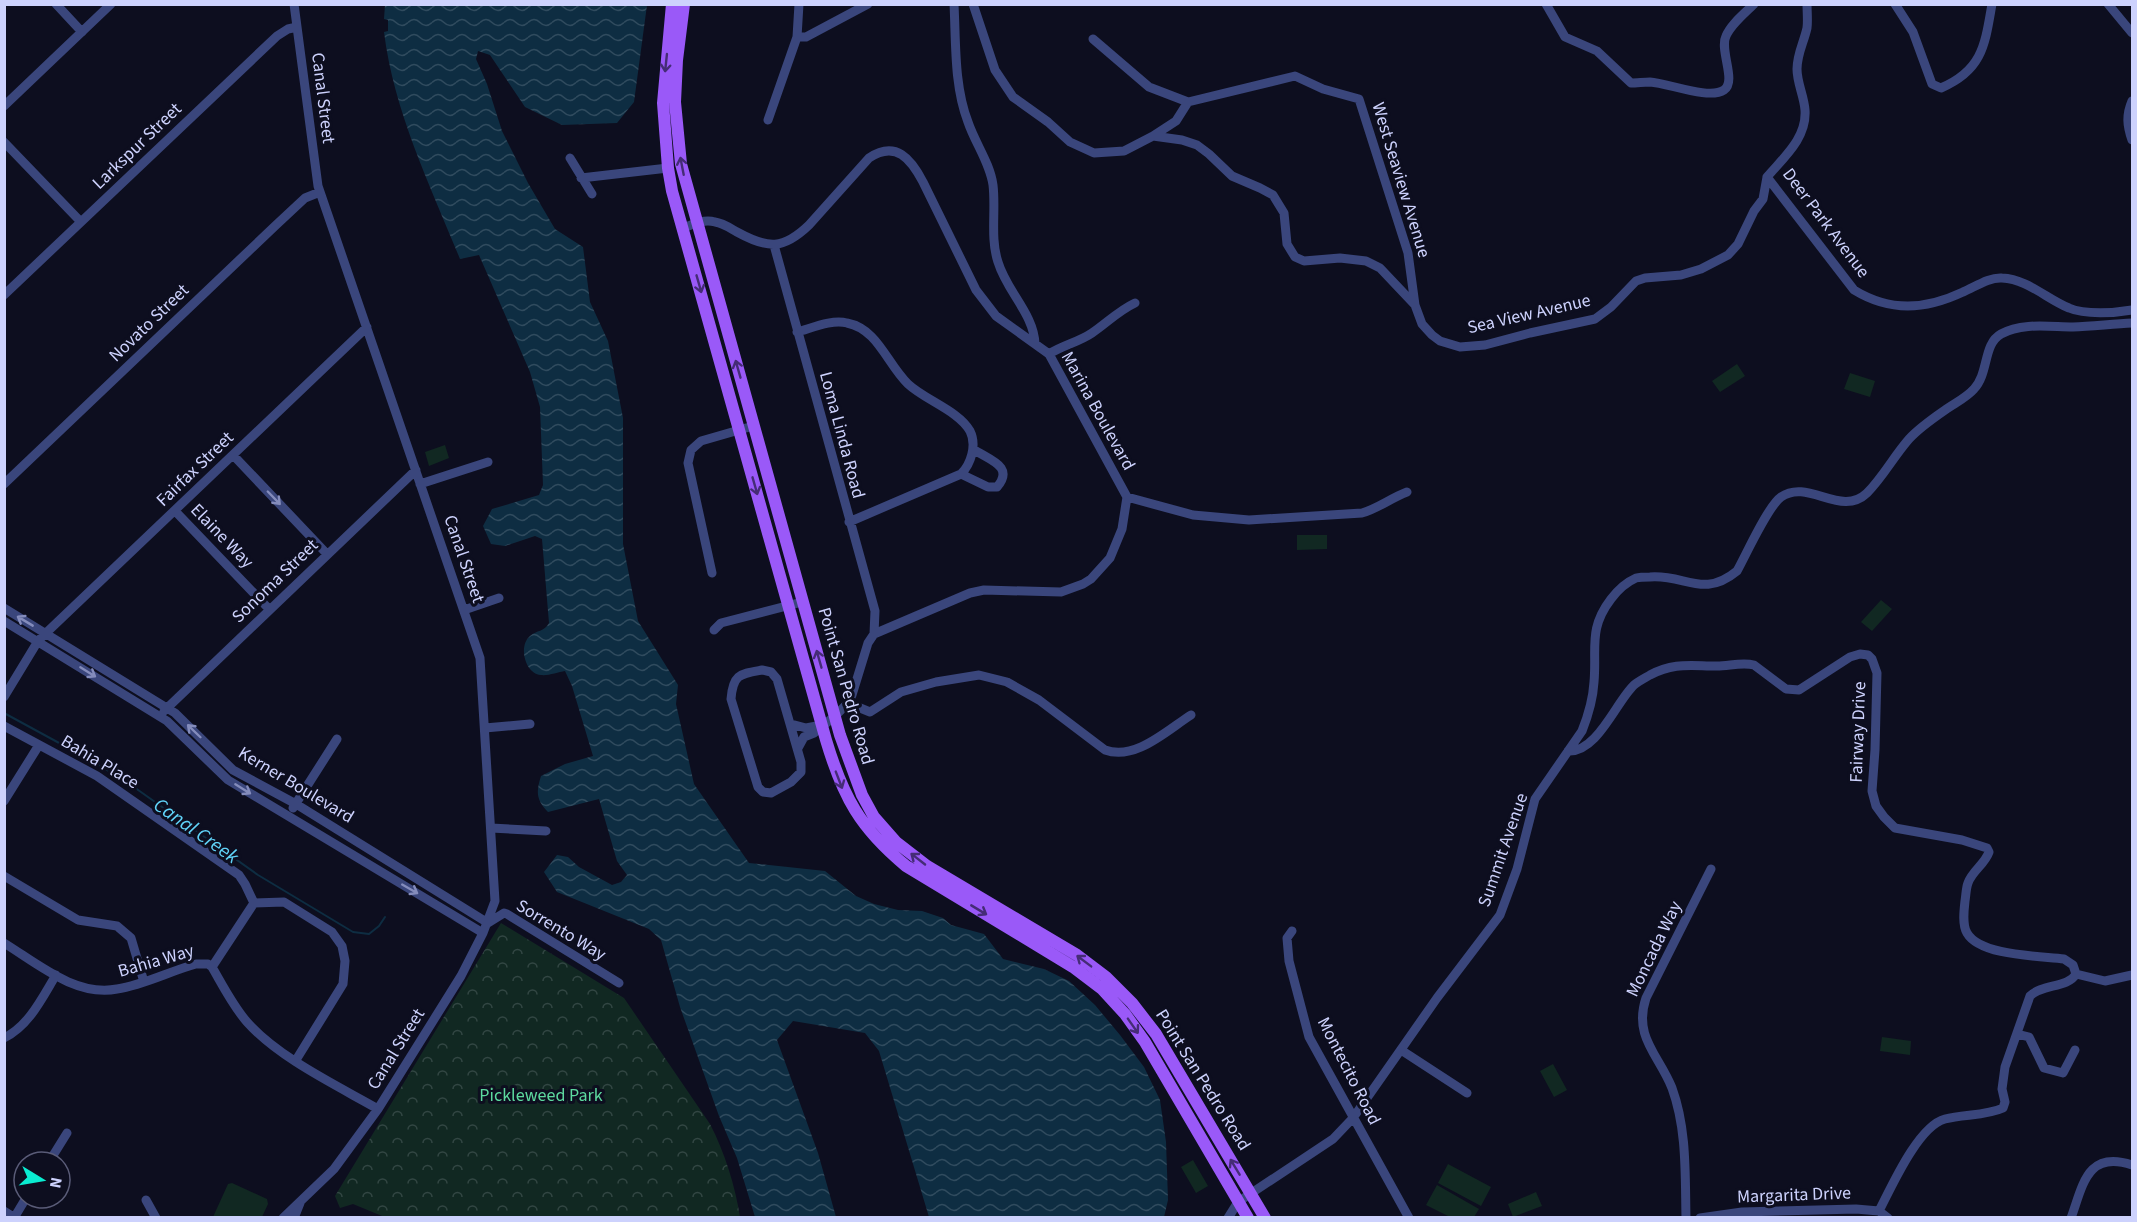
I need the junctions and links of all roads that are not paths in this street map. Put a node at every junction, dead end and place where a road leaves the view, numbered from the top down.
1 (56, 4) edge
2 (111, 4) edge
3 (294, 4) edge
4 (672, 4) edge
5 (684, 4) edge
6 (799, 4) edge
7 (868, 4) edge
8 (954, 4) edge
9 (973, 4) edge
10 (1546, 4) edge
11 (1754, 4) edge
12 (1807, 4) edge
13 (1895, 4) edge
14 (1992, 4) edge
15 (2108, 4) edge
16 (297, 27) junction
17 (82, 32) junction
18 (2133, 33) edge
19 (797, 37) junction
20 (1093, 39) dead end
21 (2133, 100) edge
22 (1188, 102) junction
23 (4, 106) edge
24 (768, 120) dead end
25 (1153, 135) junction
26 (2133, 140) edge
27 (4, 142) edge
28 (570, 158) dead end
29 (668, 168) junction
30 (1767, 177) junction
31 (581, 178) junction
32 (320, 192) junction
33 (592, 194) dead end
34 (81, 222) junction
35 (697, 223) junction
36 (683, 228) junction
37 (774, 245) junction
38 (4, 295) edge
39 (1135, 303) dead end
40 (1415, 305) junction
41 (2133, 310) edge
42 (2133, 323) edge
43 (367, 327) junction
44 (797, 332) junction
45 (1035, 344) junction
46 (1049, 354) junction
47 (753, 426) junction
48 (740, 429) junction
49 (973, 449) junction
50 (233, 455) junction
51 (488, 462) dead end
52 (416, 470) junction
53 (961, 474) junction
54 (4, 484) edge
55 (420, 484) junction
56 (1407, 492) dead end
57 (1126, 497) junction
58 (175, 511) junction
59 (849, 522) junction
60 (327, 554) junction
61 (712, 573) dead end
62 (499, 598) dead end
63 (802, 602) junction
64 (788, 606) junction
65 (4, 608) edge
66 (269, 609) junction
67 (464, 610) junction
68 (4, 621) edge
69 (714, 630) dead end
70 (46, 633) junction
71 (874, 634) junction
72 (38, 642) junction
73 (4, 697) edge
74 (848, 703) junction
75 (167, 708) junction
76 (1191, 715) dead end
77 (835, 716) junction
78 (159, 717) junction
79 (530, 724) dead end
80 (791, 724) junction
81 (822, 724) junction
82 (4, 726) edge
83 (485, 728) junction
84 (337, 739) dead end
85 (39, 746) junction
86 (798, 748) junction
87 (1568, 751) junction
88 (4, 801) edge
89 (296, 804) junction
90 (289, 816) junction
91 (491, 828) junction
92 (546, 831) dead end
93 (1711, 870) dead end
94 (4, 876) edge
95 (254, 903) junction
96 (488, 923) junction
97 (1292, 931) dead end
98 (483, 933) junction
99 (4, 943) edge
100 (212, 967) junction
101 (2076, 974) junction
102 (57, 975) junction
103 (2133, 975) edge
104 (144, 982) junction
105 (619, 983) dead end
106 (2017, 1034) junction
107 (4, 1038) edge
108 (1401, 1050) junction
109 (2075, 1050) dead end
110 (296, 1060) junction
111 (1467, 1093) dead end
112 (378, 1109) junction
113 (1353, 1118) junction
114 (67, 1132) dead end
115 (56, 1150) edge
116 (2133, 1165) edge
117 (1251, 1193) junction
118 (146, 1200) dead end
119 (1238, 1202) junction
120 (300, 1203) junction
121 (4, 1211) edge
122 (1879, 1211) junction
123 (14, 1217) edge
124 (156, 1218) edge
125 (283, 1218) edge
126 (294, 1218) edge
127 (1228, 1218) edge
128 (1248, 1218) edge
129 (1265, 1218) edge
130 (1409, 1218) edge
131 (1686, 1218) edge
132 (1700, 1218) edge
133 (1888, 1218) edge
134 (2071, 1218) edge

1 - 17 street
2 - 17 street
3 - 16 street, Canal Street
4 -> 29 main road, Point San Pedro Road
35 -> 5 main road, Point San Pedro Road
6 - 19 street
7 - 19 street
8 - 45 street
9 - 25 street
10 - 11 street
12 - 30 street, Deer Park Avenue
13 - 14 street
15 - 18 street
16 - 32 street, Canal Street
16 - 34 street, Larkspur Street
17 - 23 street
19 - 24 street
20 - 22 street
21 - 26 street
22 - 25 street
22 - 40 street, West Seaview Avenue
25 - 40 street, Sea View Avenue
27 - 34 street
28 - 31 street
29 - 31 street
29 - 36 main road, Point San Pedro Road
30 - 40 street, Sea View Avenue
30 - 41 street, Deer Park Avenue
31 - 33 street
32 - 43 street, Canal Street
32 - 54 street, Novato Street
34 - 38 street, Larkspur Street
35 - 36 street
35 - 37 street
47 -> 35 main road, Point San Pedro Road
36 -> 48 main road, Point San Pedro Road
37 - 44 street, Loma Linda Road
37 - 45 street, Marina Boulevard
39 - 46 street
42 - 87 street, Summit Avenue
43 - 50 street, Fairfax Street
43 - 52 street, Canal Street
44 - 49 street
44 - 59 street, Loma Linda Road
45 - 46 street, Marina Boulevard
46 - 57 street, Marina Boulevard
47 - 48 street
47 - 63 main road, Point San Pedro Road
48 - 61 street
48 -> 64 main road, Point San Pedro Road
49 - 53 street
49 - 53 street
50 - 58 street, Fairfax Street
50 -> 60 street
51 - 55 street
52 - 55 street, Canal Street
52 - 60 street, Sonoma Street
53 - 59 street
55 - 67 street, Canal Street
56 - 57 street
57 - 71 street, Marina Boulevard
58 - 66 street, Elaine Way
58 - 70 street, Fairfax Street
59 - 71 street, Loma Linda Road
60 - 66 street, Sonoma Street
62 - 67 street
63 - 64 street
77 -> 63 main road, Point San Pedro Road
64 - 69 street
64 - 81 main road, Point San Pedro Road
70 -> 65 street, Kerner Boulevard
66 - 75 street, Sonoma Street
67 - 83 street, Canal Street
68 - 72 street, Kerner Boulevard
70 - 72 street
70 - 75 street, Kerner Boulevard
71 - 74 street
72 - 73 street
72 -> 78 street, Kerner Boulevard
74 - 76 street
74 - 77 street
75 - 78 street, Sonoma Street
89 -> 75 street, Kerner Boulevard
77 - 81 street
117 -> 77 main road, Point San Pedro Road
78 -> 90 street, Kerner Boulevard
79 - 83 street
80 - 81 street
80 - 86 street
80 - 86 street
81 - 86 street
81 -> 119 main road, Point San Pedro Road
82 - 85 street, Bahia Place
83 - 91 street, Canal Street
84 - 89 street
85 - 88 street
85 - 95 street, Bahia Place
87 - 101 street, Fairway Drive
87 - 108 street, Summit Avenue
89 - 90 street
89 - 96 street, Kerner Boulevard
90 -> 98 street, Kerner Boulevard
91 - 92 street
91 - 96 street, Canal Street
93 - 131 street, Moncada Way
94 - 104 street
95 - 100 street
95 - 110 street
96 - 98 street, Canal Street
96 - 105 street, Sorrento Way
97 - 113 street, Montecito Road
98 - 112 street, Canal Street
99 - 102 street, Bahia Way
100 - 104 street, Bahia Way
100 - 110 street, Bahia Way
101 - 103 street
101 - 106 street
102 - 104 street, Bahia Way
102 - 107 street
106 - 109 street
106 - 122 street
108 - 111 street
108 - 113 street, Summit Avenue
110 - 112 street, Bahia Way
112 - 120 street, Canal Street
113 - 117 street, Summit Avenue
113 - 130 street, Montecito Road
114 - 115 street
116 - 134 street
117 - 119 street, Summit Avenue
117 - 129 main road, Point San Pedro Road
118 - 124 street
119 - 127 street, Summit Avenue
119 - 128 main road, Point San Pedro Road
120 - 125 street, Canal Street
120 - 126 street
121 - 123 street
122 - 132 street, Margarita Drive
122 - 133 street

